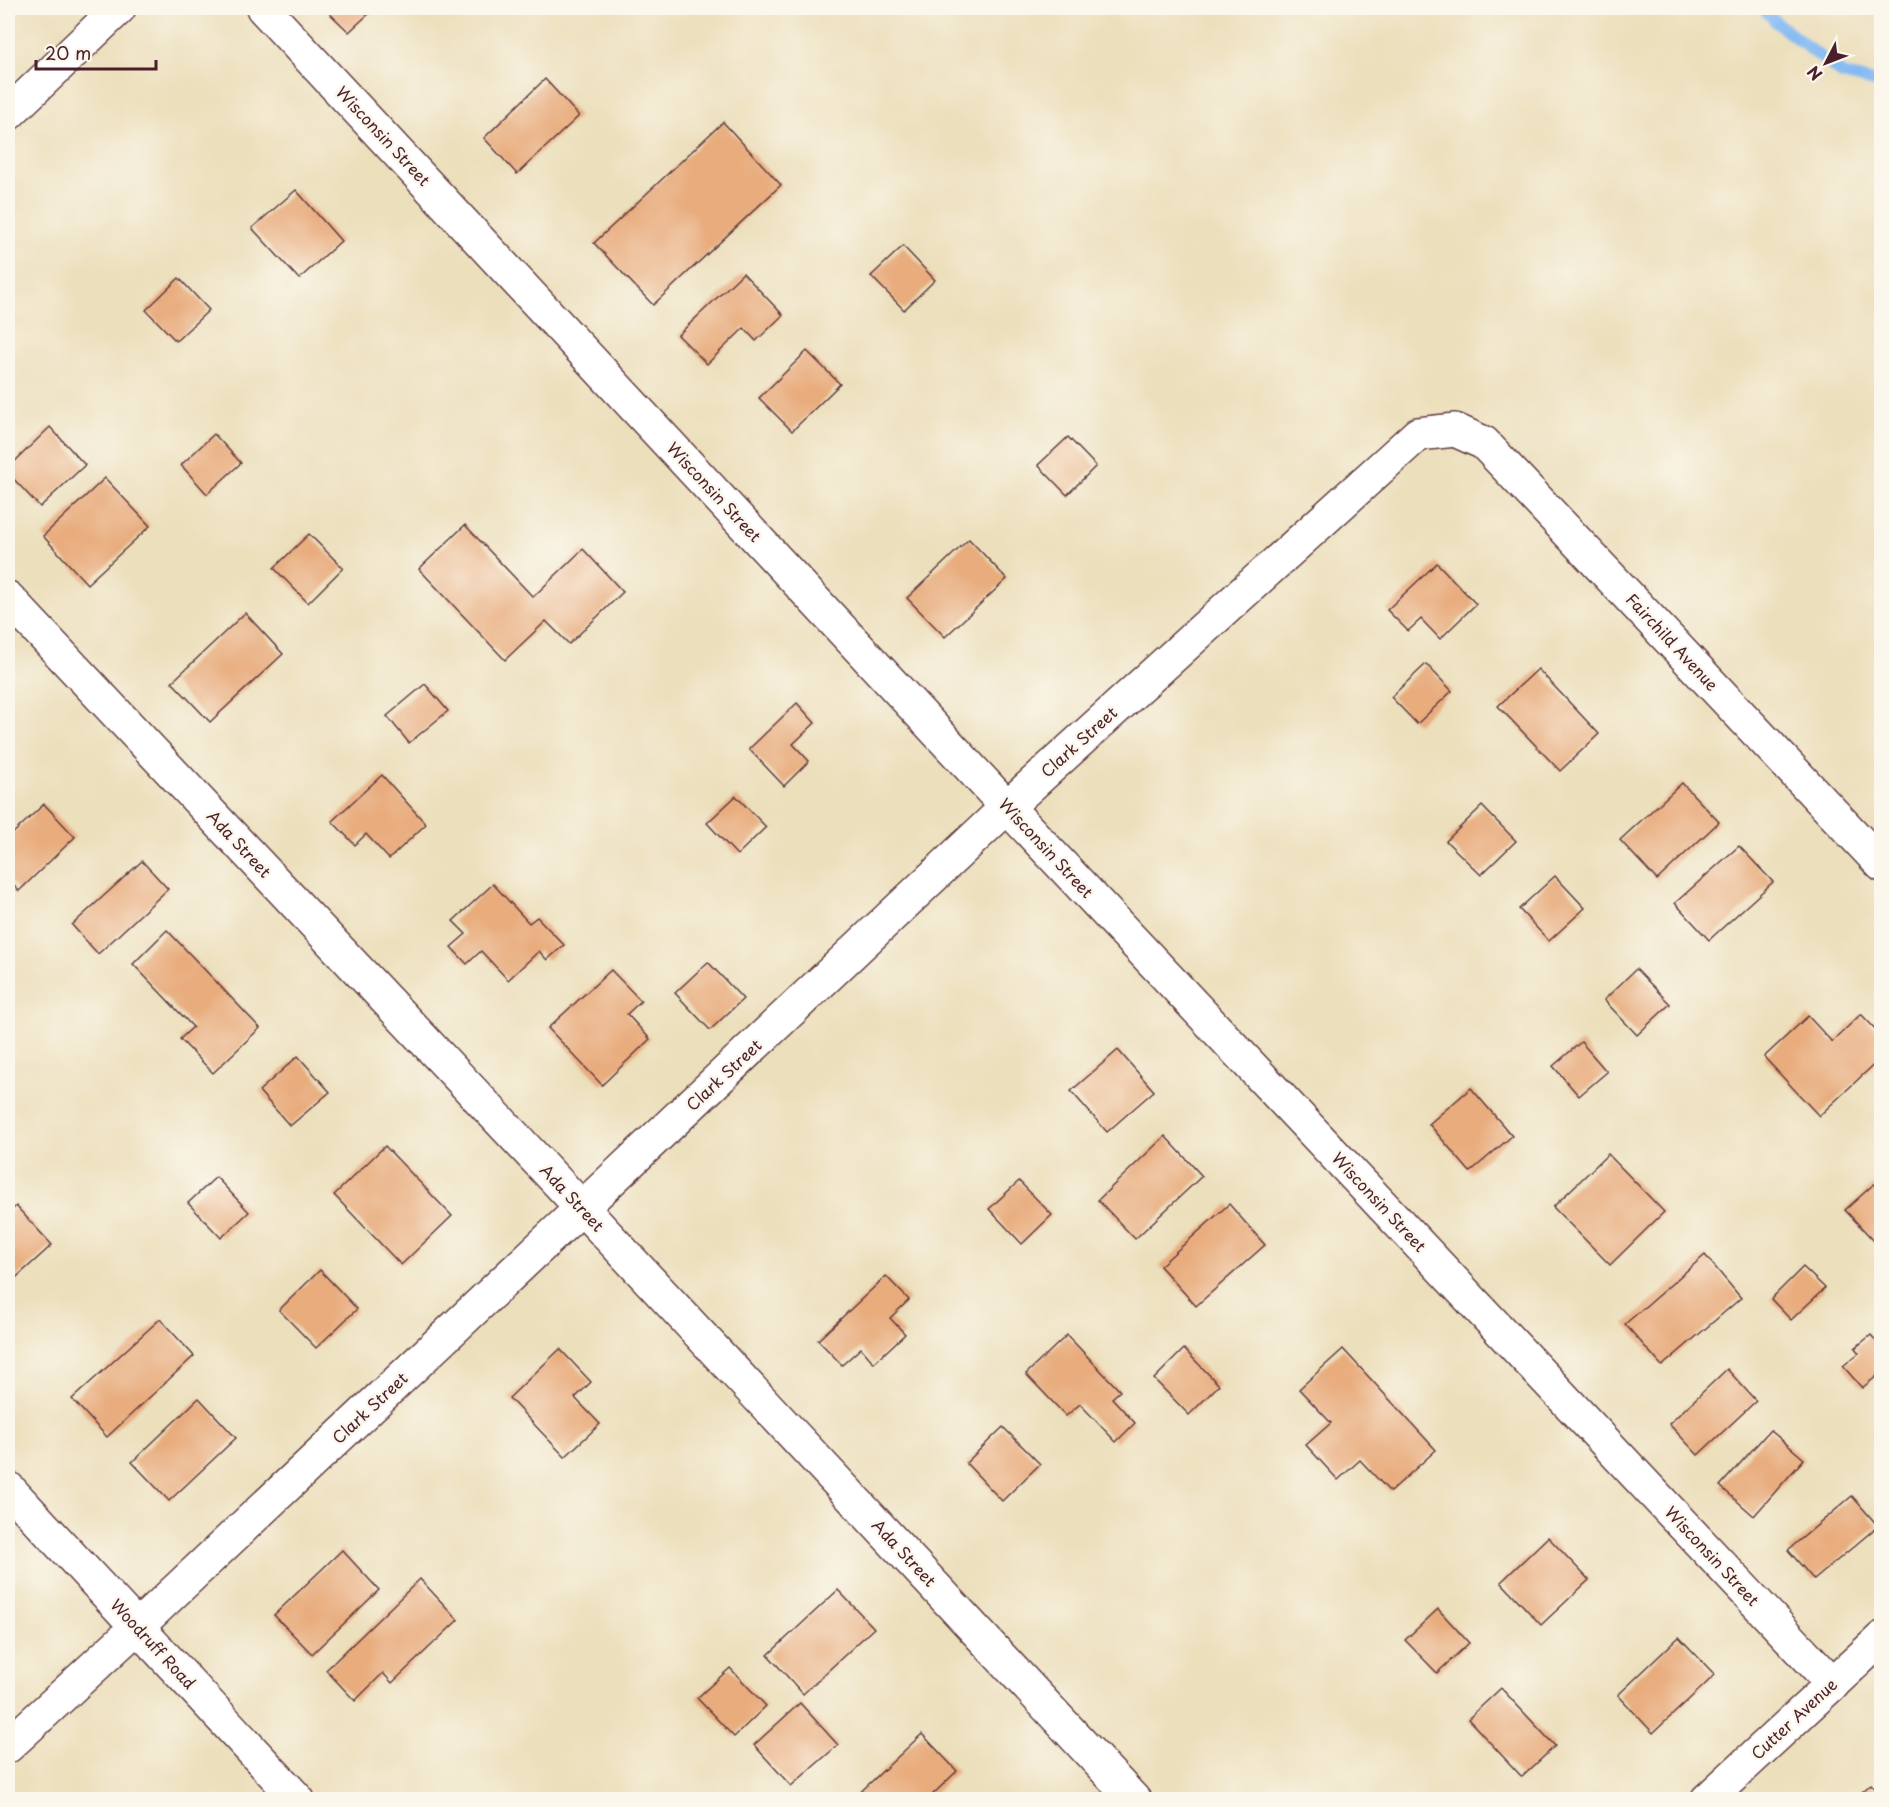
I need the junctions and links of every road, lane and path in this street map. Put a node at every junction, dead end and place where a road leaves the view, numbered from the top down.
1 (119, 8) edge
2 (263, 8) edge
3 (8, 114) edge
4 (1455, 430) joint
5 (8, 598) edge
6 (1007, 807) junction
7 (1881, 865) edge
8 (582, 1208) junction
9 (8, 1488) edge
10 (137, 1627) junction
11 (1881, 1638) edge
12 (1833, 1684) junction
13 (8, 1746) edge
14 (298, 1800) edge
15 (1134, 1800) edge
16 (1707, 1800) edge

1 - 3 street
2 - 6 street, Wisconsin Street
4 - 6 street, Clark Street
4 - 7 street, Fairchild Avenue
5 - 8 street, Ada Street
6 - 8 street, Clark Street
6 - 12 street, Wisconsin Street
8 - 10 street, Clark Street
8 - 15 street, Ada Street
9 - 10 street, Woodruff Road
10 - 13 street, Clark Street
10 - 14 street, Woodruff Road
11 - 12 street, Cutter Avenue
12 - 16 street, Cutter Avenue

